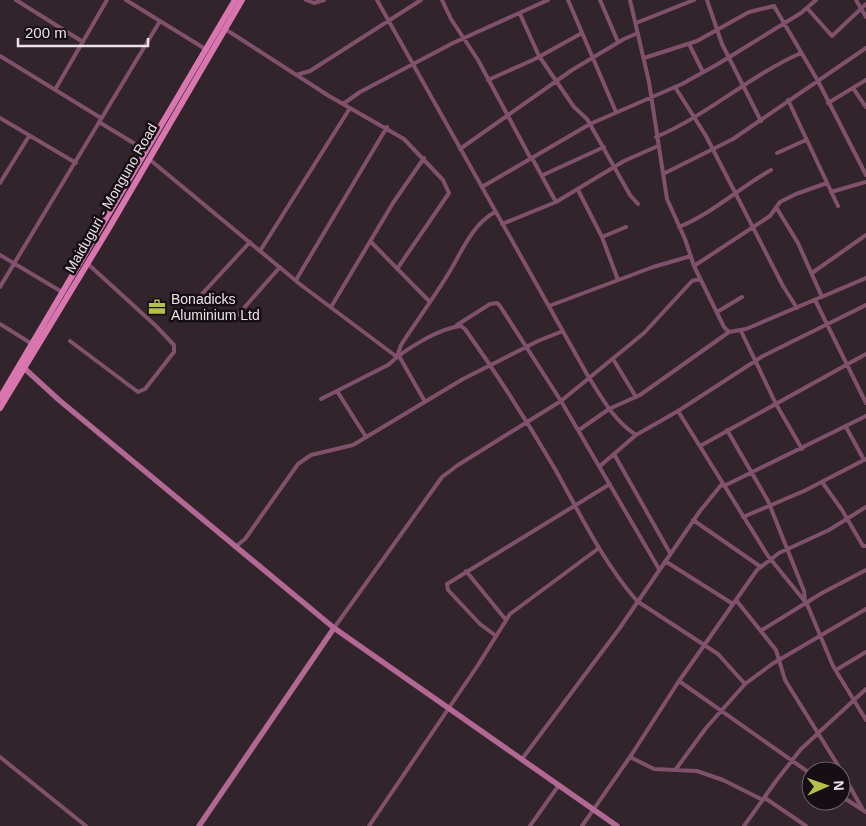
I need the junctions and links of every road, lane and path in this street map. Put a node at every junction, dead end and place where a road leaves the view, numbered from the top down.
1 (16, 0) edge
2 (107, 0) edge
3 (126, 0) edge
4 (235, 0) edge
5 (242, 0) edge
6 (306, 0) edge
7 (324, 0) edge
8 (377, 0) edge
9 (421, 0) edge
10 (442, 0) edge
11 (548, 0) edge
12 (568, 0) edge
13 (600, 0) edge
14 (630, 0) edge
15 (694, 0) edge
16 (707, 0) edge
17 (816, 0) edge
18 (856, 0) edge
19 (866, 4) edge
20 (807, 8) junction
21 (861, 9) junction
22 (520, 14) junction
23 (866, 17) edge
24 (160, 21) junction
25 (389, 22) junction
26 (636, 23) junction
27 (785, 23) junction
28 (717, 28) junction
29 (225, 29) junction
30 (582, 33) junction
31 (638, 33) junction
32 (464, 38) junction
33 (83, 42) junction
34 (618, 42) junction
35 (689, 44) junction
36 (866, 48) edge
37 (209, 51) junction
38 (801, 53) junction
39 (0, 56) edge
40 (540, 56) junction
41 (728, 57) junction
42 (593, 58) junction
43 (644, 58) junction
44 (413, 65) junction
45 (703, 72) junction
46 (296, 75) junction
47 (488, 80) junction
48 (866, 80) edge
49 (556, 81) junction
50 (818, 81) junction
51 (742, 85) junction
52 (675, 87) junction
53 (56, 88) junction
54 (853, 88) junction
55 (651, 97) junction
56 (788, 100) junction
57 (828, 102) junction
58 (343, 104) junction
59 (866, 107) edge
60 (350, 108) junction
61 (616, 112) junction
62 (507, 114) junction
63 (695, 116) junction
64 (0, 118) edge
65 (100, 120) junction
66 (761, 121) junction
67 (590, 124) junction
68 (387, 127) junction
69 (29, 136) junction
70 (656, 137) junction
71 (806, 140) junction
72 (658, 146) junction
73 (604, 147) junction
74 (460, 149) junction
75 (145, 150) junction
76 (713, 150) junction
77 (777, 153) dead end
78 (424, 158) junction
79 (532, 158) junction
80 (149, 159) junction
81 (76, 163) junction
82 (614, 167) junction
83 (771, 170) dead end
84 (663, 174) junction
85 (866, 175) edge
86 (543, 176) junction
87 (1, 180) edge
88 (866, 182) edge
89 (827, 183) junction
90 (482, 187) junction
91 (578, 190) junction
92 (736, 192) junction
93 (831, 192) junction
94 (556, 202) junction
95 (638, 204) dead end
96 (838, 206) dead end
97 (776, 207) junction
98 (495, 212) junction
99 (502, 224) junction
100 (626, 227) dead end
101 (679, 227) junction
102 (754, 227) junction
103 (866, 235) edge
104 (602, 237) junction
105 (250, 242) junction
106 (371, 242) junction
107 (260, 251) junction
108 (0, 255) edge
109 (691, 256) junction
110 (14, 263) junction
111 (88, 264) junction
112 (694, 266) junction
113 (280, 267) junction
114 (397, 269) junction
115 (812, 272) junction
116 (866, 278) edge
117 (700, 279) junction
118 (296, 280) junction
119 (618, 280) junction
120 (0, 287) edge
121 (62, 292) junction
122 (201, 295) dead end
123 (742, 297) dead end
124 (822, 297) junction
125 (815, 300) junction
126 (430, 302) junction
127 (866, 305) edge
128 (548, 306) junction
129 (331, 307) junction
130 (797, 308) junction
131 (717, 312) junction
132 (236, 317) dead end
133 (0, 324) edge
134 (827, 324) junction
135 (456, 326) junction
136 (741, 331) junction
137 (563, 332) junction
138 (729, 332) junction
139 (70, 342) dead end
140 (32, 344) junction
141 (527, 347) junction
142 (866, 355) edge
143 (398, 356) junction
144 (613, 359) junction
145 (756, 361) junction
146 (847, 365) junction
147 (491, 366) junction
148 (24, 368) junction
149 (588, 376) junction
150 (337, 391) junction
151 (636, 397) junction
152 (0, 398) edge
153 (321, 399) dead end
154 (424, 400) junction
155 (561, 400) junction
156 (866, 403) edge
157 (776, 404) junction
158 (0, 408) edge
159 (609, 409) junction
160 (678, 411) junction
161 (866, 416) edge
162 (527, 423) junction
163 (846, 427) junction
164 (579, 430) junction
165 (727, 430) junction
166 (636, 435) junction
167 (366, 437) junction
168 (700, 446) junction
169 (802, 449) junction
170 (614, 454) junction
171 (865, 459) edge
172 (600, 466) junction
173 (752, 472) junction
174 (822, 482) junction
175 (610, 484) junction
176 (723, 485) junction
177 (575, 506) junction
178 (770, 506) junction
179 (866, 507) edge
180 (742, 518) junction
181 (847, 518) junction
182 (694, 520) junction
183 (866, 546) edge
184 (236, 547) junction
185 (599, 548) junction
186 (788, 548) junction
187 (670, 553) junction
188 (770, 559) junction
189 (665, 561) junction
190 (761, 567) junction
191 (660, 569) junction
192 (866, 570) edge
193 (466, 571) junction
194 (638, 601) junction
195 (734, 602) junction
196 (806, 603) junction
197 (866, 609) edge
198 (506, 620) junction
199 (334, 628) junction
200 (762, 630) junction
201 (820, 635) junction
202 (496, 636) junction
203 (704, 646) junction
204 (866, 652) edge
205 (778, 660) junction
206 (836, 670) junction
207 (679, 681) junction
208 (745, 684) junction
209 (866, 690) edge
210 (854, 701) junction
211 (447, 708) junction
212 (721, 711) junction
213 (866, 720) edge
214 (818, 733) junction
215 (0, 757) edge
216 (630, 757) junction
217 (522, 759) junction
218 (793, 760) junction
219 (801, 766) edge
220 (676, 769) junction
221 (560, 785) junction
222 (764, 799) junction
223 (851, 803) edge
224 (594, 809) junction
225 (864, 811) edge
226 (80, 822) junction
227 (77, 826) edge
228 (86, 826) edge
229 (199, 826) edge
230 (369, 826) edge
231 (530, 826) edge
232 (582, 826) edge
233 (617, 826) edge
234 (744, 826) edge
235 (806, 826) edge

1 - 33 street
2 - 33 street
3 - 24 street
4 - 37 main road, Maiduguri - Monguno Road
5 - 29 main road, Maiduguri - Monguno Road
6 - 7 street
8 - 25 street
9 - 25 street
10 - 32 street
11 - 22 street
12 - 30 street
13 - 34 street
14 - 26 street
15 - 26 street
16 - 28 street
17 - 20 street
18 - 21 street
19 - 21 street
20 - 21 street
20 - 27 street
21 - 23 street
22 - 32 street
22 - 40 street
24 - 37 street
24 - 65 street
25 - 44 street
25 - 46 street
26 - 31 street
27 - 28 street
27 - 38 street
27 - 41 street
28 - 35 street
28 - 41 street
29 - 37 main road, Maiduguri - Monguno Road
29 - 46 street
30 - 40 street
30 - 42 street
31 - 34 street
31 - 43 street
32 - 44 street
32 - 47 street
33 - 53 street
34 - 42 street
35 - 43 street
35 - 45 street
36 - 50 street
37 - 75 main road, Maiduguri - Monguno Road
37 - 80 main road, Maiduguri - Monguno Road
38 - 50 street
38 - 51 street
39 - 53 street
40 - 47 street
40 - 49 street
41 - 45 street
41 - 51 street
42 - 49 street
42 - 61 street
43 - 55 street
44 - 58 street
44 - 74 street
45 - 52 street
46 - 58 street
47 - 62 street
48 - 54 street
49 - 62 street
49 - 67 street
50 - 56 street
50 - 57 street
51 - 63 street
51 - 66 street
52 - 55 street
52 - 63 street
53 - 65 street
54 - 57 street
54 - 59 street
55 - 61 street
55 - 70 street
56 - 66 street
56 - 71 street
57 - 85 street
58 - 60 street
60 - 68 street
60 - 107 street
61 - 67 street
62 - 74 street
62 - 79 street
63 - 70 street
63 - 76 street
64 - 69 street
65 - 75 street
65 - 81 street
66 - 76 street
67 - 73 street
67 - 79 street
68 - 78 street
68 - 118 street
69 - 81 street
69 - 87 street
70 - 72 street
71 - 77 street
71 - 89 street
72 - 82 street
72 - 84 street
73 - 82 street
73 - 86 street
74 - 90 street
75 - 121 main road, Maiduguri - Monguno Road
76 - 84 street
76 - 92 street
78 - 106 street
78 - 114 street
79 - 86 street
79 - 90 street
80 - 105 street
80 - 111 main road, Maiduguri - Monguno Road
81 - 110 street
82 - 91 street
82 - 95 street
83 - 92 street
84 - 101 street
86 - 94 street
88 - 93 street
89 - 93 street
89 - 97 street
90 - 98 street
91 - 94 street
91 - 104 street
92 - 101 street
92 - 102 street
93 - 96 street
94 - 99 street
97 - 102 street
97 - 115 street
98 - 99 street
98 - 126 street
99 - 128 street
100 - 104 street
101 - 109 street
102 - 112 street
102 - 130 street
103 - 115 street
104 - 119 street
105 - 107 street
105 - 122 street
106 - 114 street
106 - 129 street
107 - 113 street
108 - 110 street
109 - 112 street
109 - 119 street
110 - 120 street
110 - 121 street
111 - 139 street
111 - 148 main road, Maiduguri - Monguno Road
112 - 117 street
113 - 118 street
113 - 132 street
114 - 126 street
115 - 124 street
116 - 124 street
117 - 131 street
117 - 144 street
118 - 129 street
119 - 128 street
121 - 140 main road, Maiduguri - Monguno Road
123 - 131 street
124 - 125 street
125 - 130 street
125 - 134 street
126 - 143 street
127 - 134 street
128 - 137 street
129 - 143 street
130 - 136 street
131 - 138 street
133 - 140 street
134 - 145 street
134 - 146 street
135 - 141 street
135 - 143 street
135 - 147 street
136 - 138 street
136 - 145 street
137 - 141 street
137 - 149 street
138 - 151 street
140 - 152 main road, Maiduguri - Monguno Road
141 - 147 street
141 - 155 street
142 - 146 street
143 - 150 street
143 - 154 street
144 - 149 street
144 - 151 street
145 - 157 street
145 - 160 street
146 - 156 street
146 - 157 street
147 - 154 street
147 - 162 street
148 - 158 main road, Maiduguri - Monguno Road
148 - 184 street
149 - 155 street
149 - 159 street
150 - 153 street
150 - 167 street
151 - 159 street
154 - 167 street
155 - 162 street
155 - 164 street
157 - 165 street
157 - 169 street
159 - 164 street
159 - 166 street
160 - 166 street
160 - 168 street
161 - 163 street
162 - 177 street
162 - 199 street
163 - 169 street
163 - 171 street
164 - 172 street
165 - 168 street
165 - 173 street
166 - 170 street
167 - 184 street
168 - 176 street
169 - 173 street
170 - 172 street
170 - 187 street
171 - 174 street
172 - 175 street
173 - 176 street
173 - 178 street
174 - 178 street
174 - 181 street
175 - 177 street
175 - 191 street
176 - 180 street
176 - 182 street
177 - 185 street
177 - 193 street
178 - 180 street
178 - 186 street
179 - 181 street
180 - 188 street
181 - 183 street
181 - 186 street
182 - 187 street
182 - 190 street
184 - 199 street
185 - 194 street
185 - 198 street
186 - 188 street
186 - 196 street
187 - 189 street
188 - 190 street
188 - 196 street
189 - 191 street
189 - 195 street
190 - 195 street
191 - 194 street
192 - 196 street
193 - 198 street
193 - 202 street
194 - 203 street
194 - 217 street
195 - 200 street
195 - 203 street
196 - 200 street
196 - 201 street
197 - 201 street
198 - 202 street
199 - 211 street
199 - 229 street
200 - 205 street
201 - 205 street
201 - 206 street
202 - 211 street
203 - 207 street
203 - 208 street
204 - 206 street
205 - 208 street
205 - 214 street
206 - 210 street
207 - 212 street
207 - 216 street
208 - 212 street
209 - 210 street
210 - 213 street
210 - 214 street
211 - 217 street
211 - 230 street
212 - 218 street
212 - 220 street
214 - 218 street
214 - 225 street
215 - 226 street
216 - 220 street
216 - 224 street
217 - 221 street
218 - 219 street
218 - 222 street
220 - 222 street
221 - 224 street
221 - 231 street
222 - 234 street
222 - 235 street
223 - 225 street
224 - 232 street
224 - 233 street
226 - 227 street
226 - 228 street

